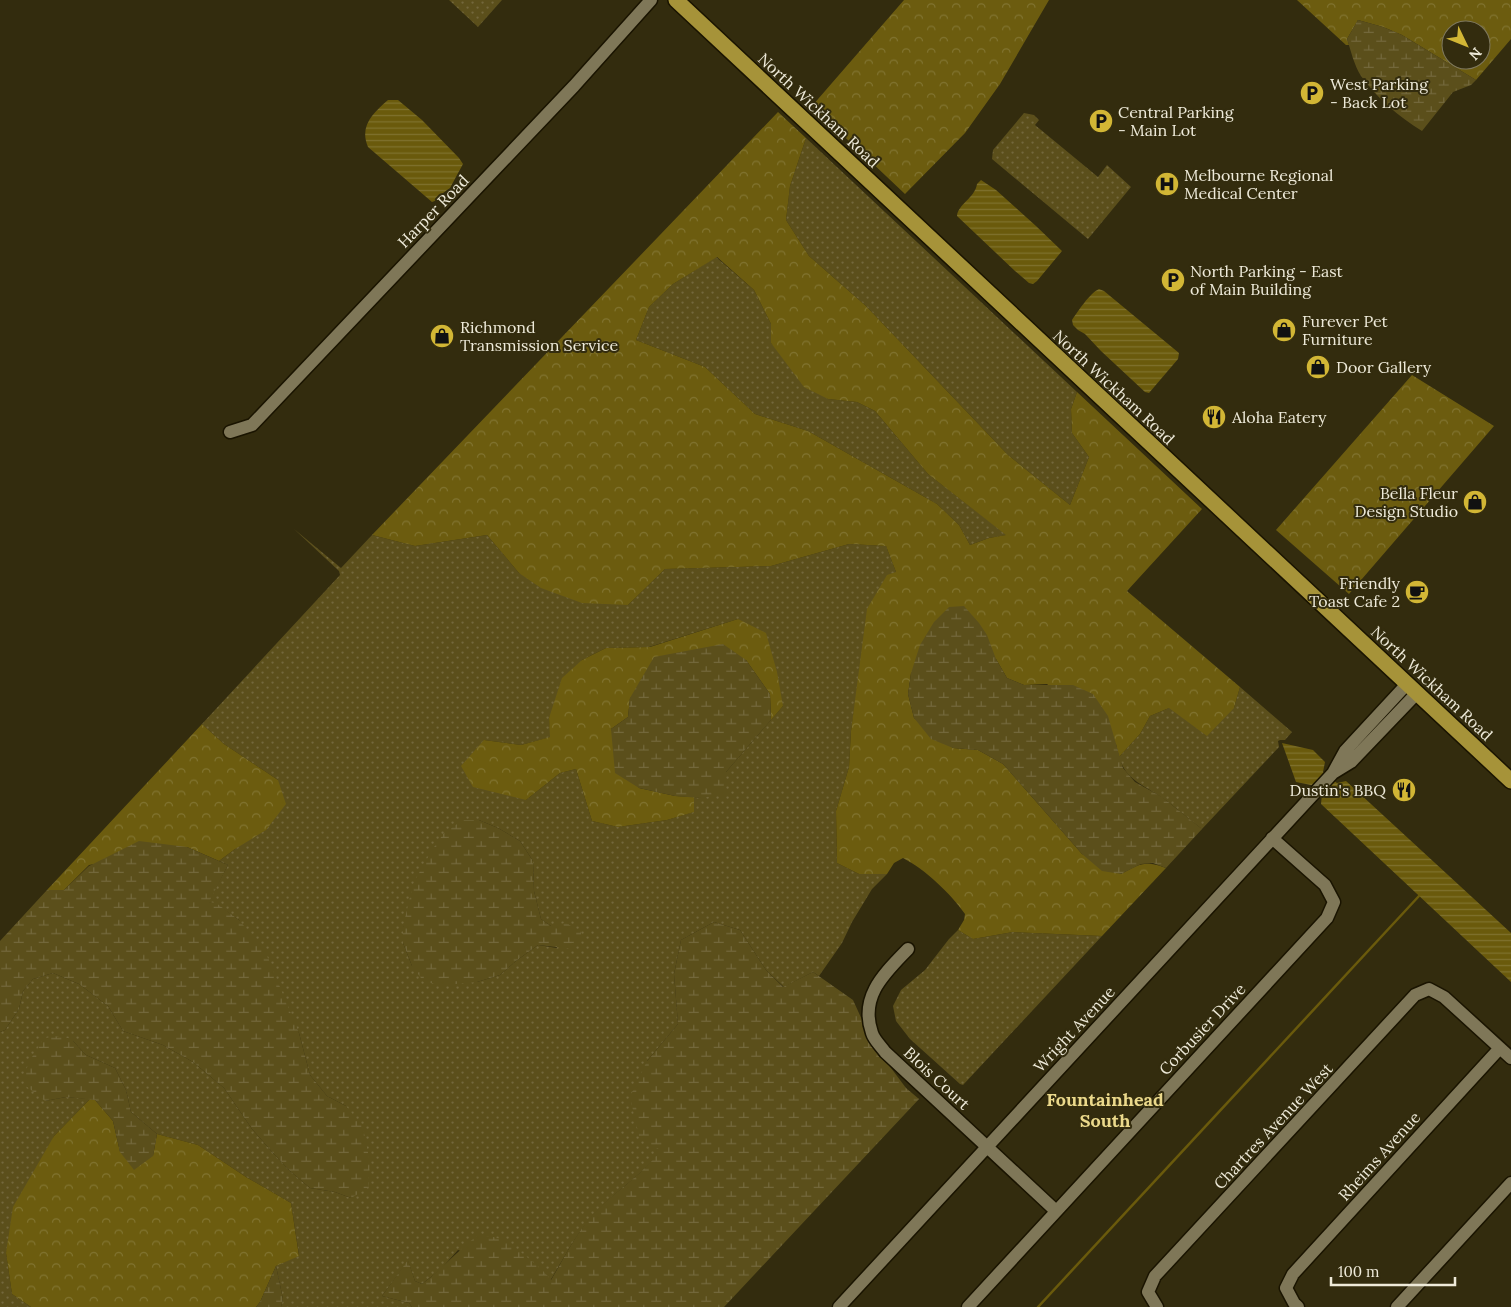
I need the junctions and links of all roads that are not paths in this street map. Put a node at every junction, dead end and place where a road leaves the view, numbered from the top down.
1 (651, 0) edge
2 (676, 0) edge
3 (230, 432) dead end
4 (1412, 689) junction
5 (1510, 777) edge
6 (1272, 838) junction
7 (908, 949) dead end
8 (1500, 1048) junction
9 (1511, 1058) edge
10 (987, 1147) junction
11 (1511, 1183) edge
12 (1056, 1210) junction
13 (839, 1307) edge
14 (968, 1307) edge
15 (1157, 1307) edge
16 (1298, 1307) edge
17 (1397, 1307) edge

1 - 3 street, Harper Road
2 - 4 main road, North Wickham Road
4 - 5 main road, North Wickham Road
4 - 6 street, Wright Avenue
6 - 10 street, Wright Avenue
6 - 12 street, Corbusier Drive
7 - 10 street, Blois Court
8 - 9 street
8 - 15 street, Chartres Avenue West
8 - 16 street, Rheims Avenue
10 - 12 street, Blois Court
10 - 13 street, Wright Avenue
11 - 17 street
12 - 14 street, Corbusier Drive

